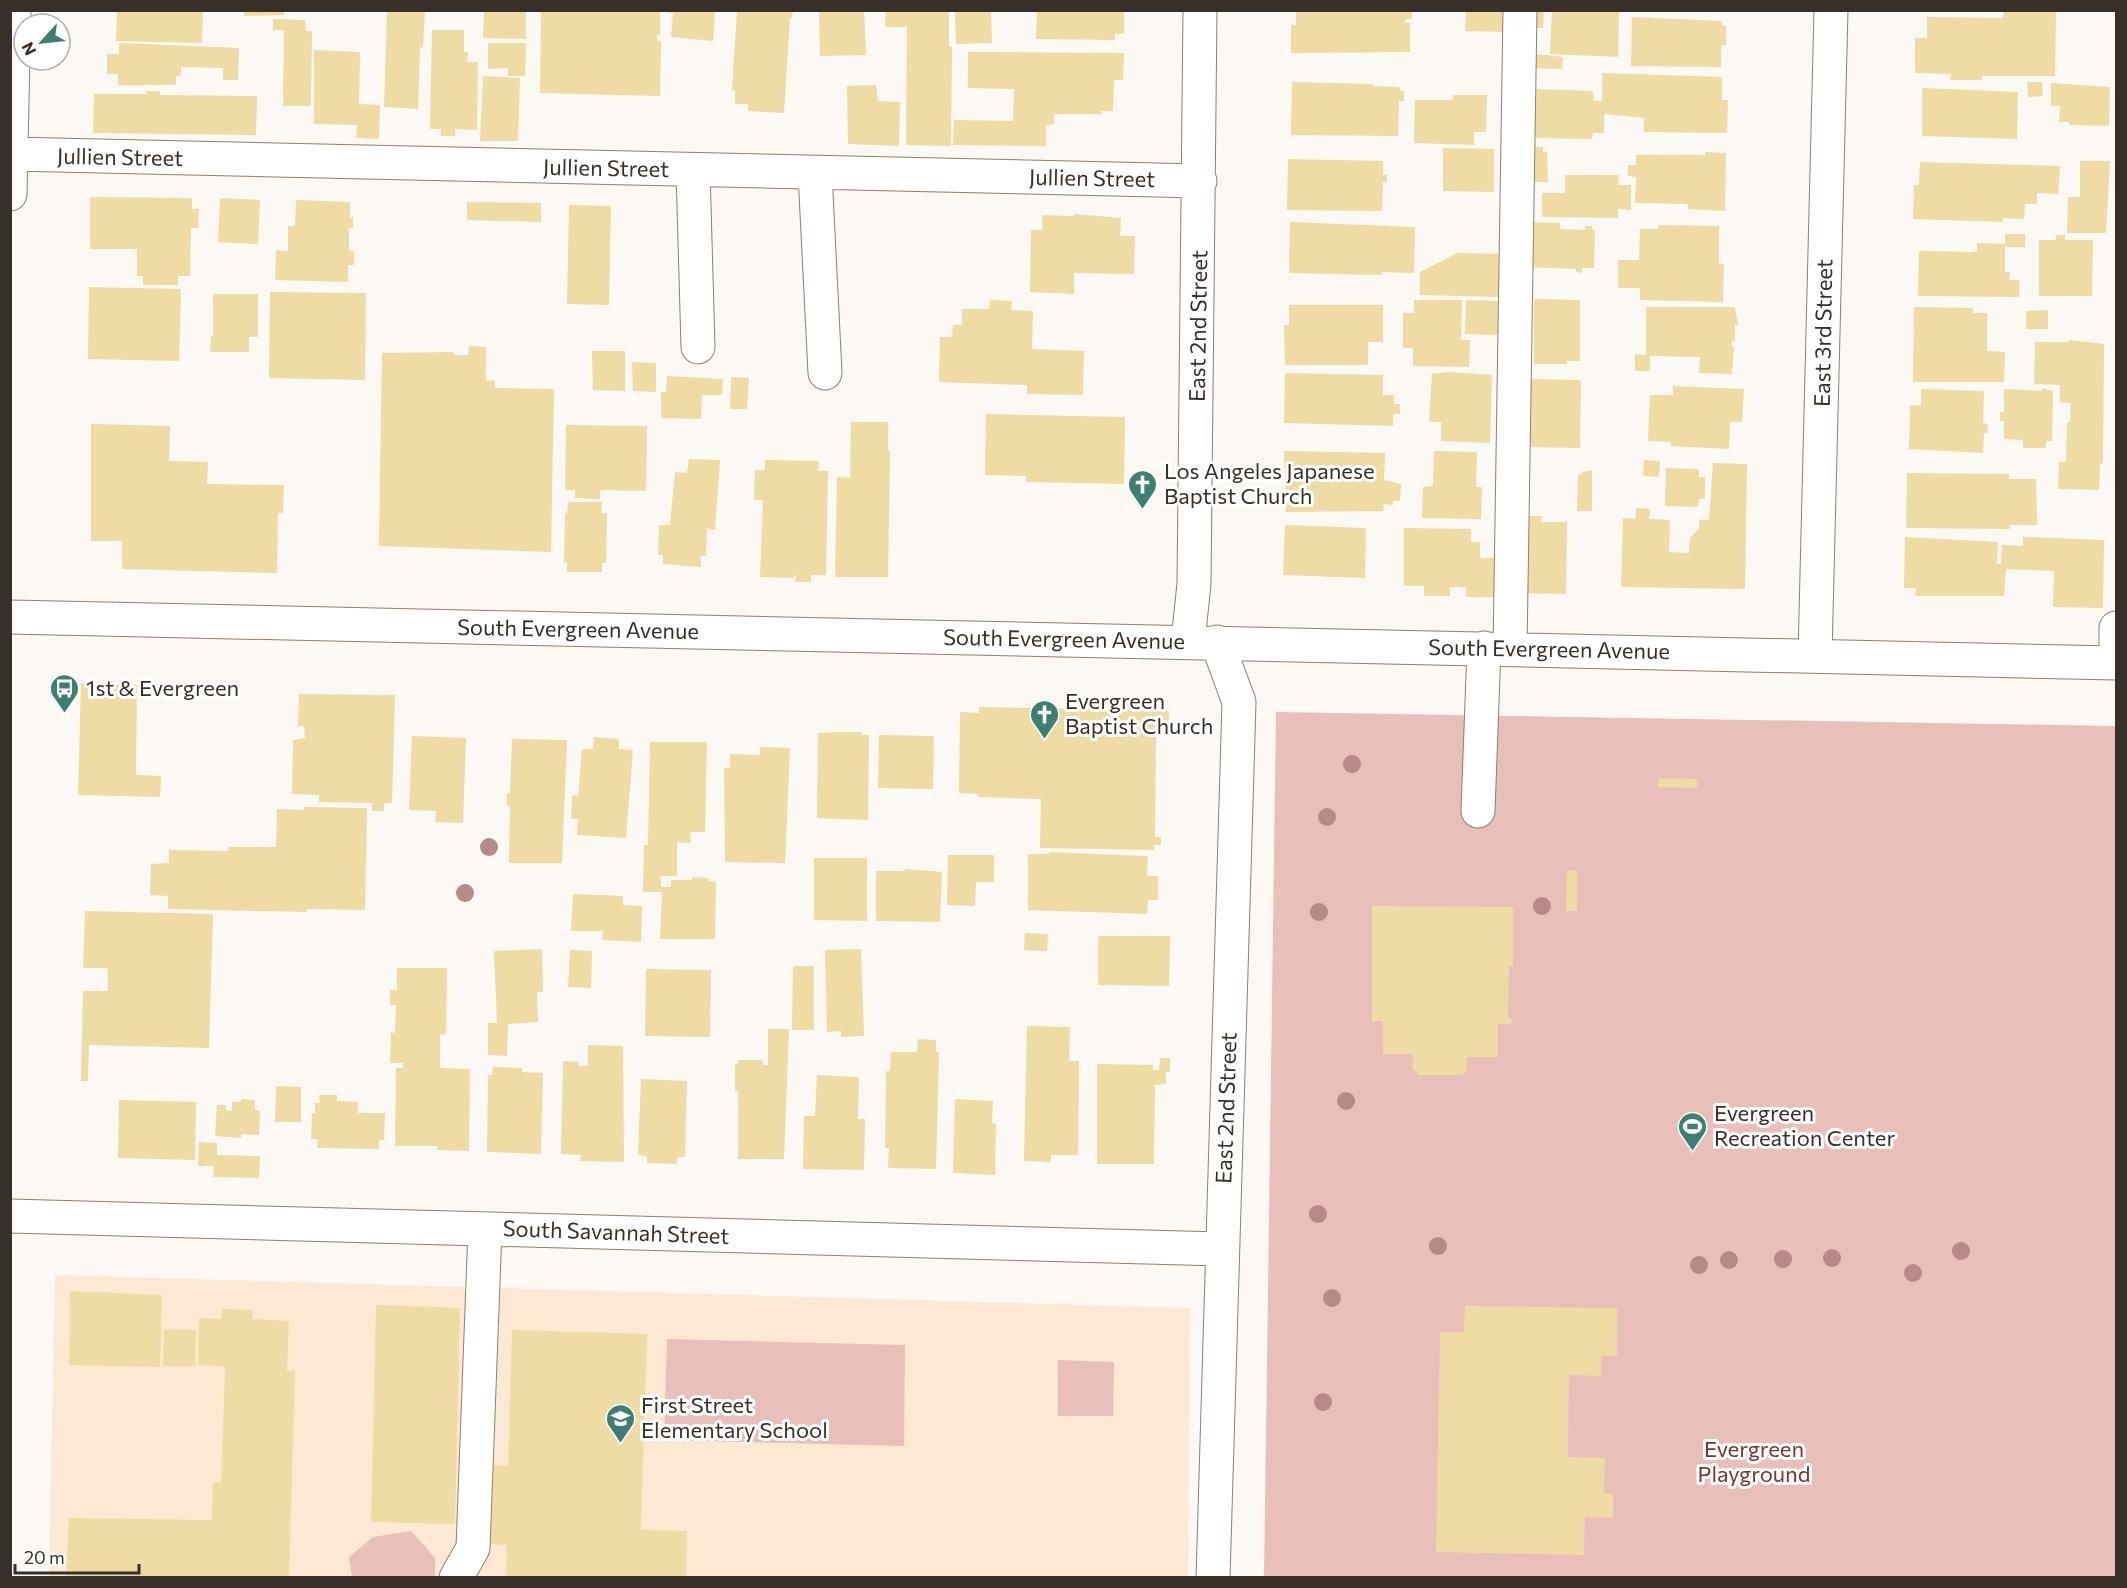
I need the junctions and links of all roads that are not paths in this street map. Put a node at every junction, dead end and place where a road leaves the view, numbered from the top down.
1 (14, 10) edge
2 (1200, 10) edge
3 (1520, 10) edge
4 (1831, 10) edge
5 (11, 154) edge
6 (693, 170) junction
7 (815, 172) junction
8 (1200, 181) junction
9 (10, 194) edge
10 (698, 347) dead end
11 (825, 373) dead end
12 (10, 617) edge
13 (2116, 628) edge
14 (1203, 641) junction
15 (1497, 648) junction
16 (1815, 655) junction
17 (2116, 663) edge
18 (1478, 811) dead end
19 (10, 1216) edge
20 (485, 1229) junction
21 (1221, 1249) junction
22 (456, 1578) edge
23 (1213, 1578) edge

1 - 5 street
2 - 8 street, East 2nd Street
3 - 15 street
4 - 16 street, East 3rd Street
5 - 6 street, Jullien Street
5 - 9 street
6 - 7 street, Jullien Street
6 - 10 street
7 - 8 street, Jullien Street
7 - 11 street
8 - 14 street, East 2nd Street
12 - 14 street, South Evergreen Avenue
13 - 17 street
14 - 15 street, South Evergreen Avenue
14 - 21 street, East 2nd Street
15 - 16 street, South Evergreen Avenue
15 - 18 street
16 - 17 street, South Evergreen Avenue
19 - 20 street, South Savannah Street
20 - 21 street, South Savannah Street
20 - 22 street
21 - 23 street, East 2nd Street

